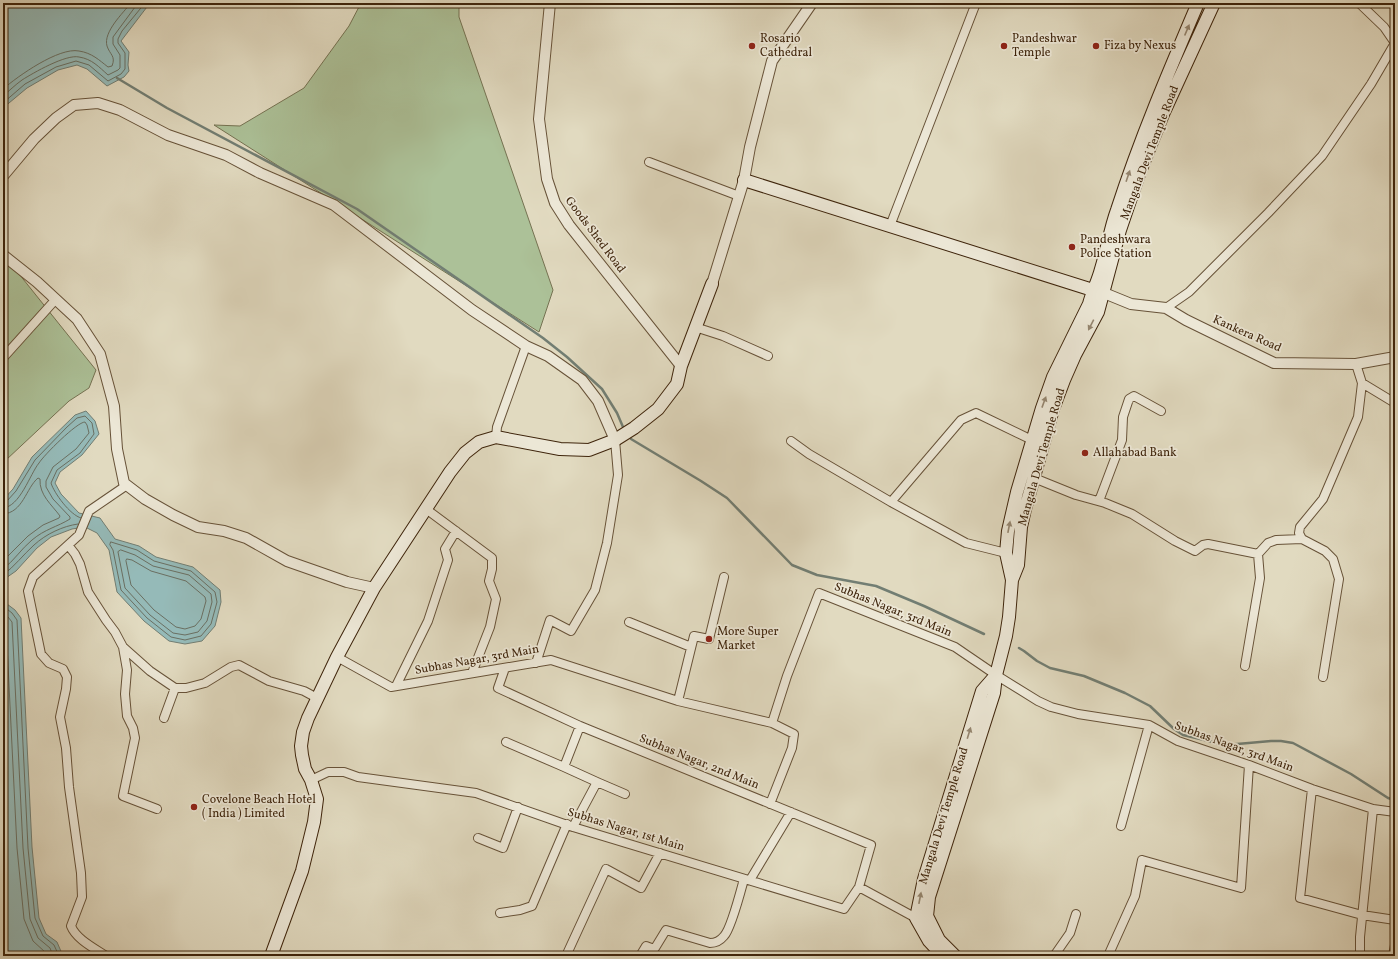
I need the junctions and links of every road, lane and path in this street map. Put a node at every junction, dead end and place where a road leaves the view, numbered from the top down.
1 (550, 3) edge
2 (812, 3) edge
3 (976, 3) edge
4 (1198, 3) edge
5 (1214, 3) edge
6 (1359, 3) edge
7 (1395, 43) edge
8 (649, 162) dead end
9 (3, 176) edge
10 (744, 180) junction
11 (739, 196) junction
12 (890, 226) junction
13 (1113, 240) junction
14 (3, 255) edge
15 (3, 261) edge
16 (712, 284) joint
17 (1098, 292) junction
18 (56, 299) junction
19 (1166, 308) junction
20 (695, 327) junction
21 (526, 346) junction
22 (768, 356) dead end
23 (1395, 357) edge
24 (3, 358) edge
25 (1356, 364) junction
26 (681, 366) junction
27 (1362, 383) junction
28 (1395, 403) edge
29 (1161, 411) dead end
30 (496, 437) junction
31 (615, 440) junction
32 (1032, 440) junction
33 (791, 441) dead end
34 (1022, 474) junction
35 (1034, 478) junction
36 (128, 485) junction
37 (1099, 501) junction
38 (891, 502) junction
39 (426, 509) junction
40 (456, 531) junction
41 (1302, 540) junction
42 (68, 545) junction
43 (1006, 553) junction
44 (1258, 554) junction
45 (724, 577) dead end
46 (1012, 580) junction
47 (374, 588) junction
48 (629, 622) dead end
49 (123, 647) junction
50 (691, 647) junction
51 (337, 657) junction
52 (536, 663) junction
53 (1245, 666) dead end
54 (505, 668) junction
55 (472, 673) junction
56 (996, 675) junction
57 (1323, 678) dead end
58 (396, 686) junction
59 (175, 688) junction
60 (317, 698) junction
61 (678, 701) junction
62 (164, 718) dead end
63 (772, 723) junction
64 (1149, 725) junction
65 (580, 726) junction
66 (506, 742) dead end
67 (1249, 765) junction
68 (564, 767) junction
69 (311, 780) junction
70 (597, 782) junction
71 (1312, 789) junction
72 (625, 794) dead end
73 (770, 804) junction
74 (518, 807) junction
75 (157, 809) dead end
76 (1373, 809) junction
77 (791, 812) junction
78 (1395, 812) edge
79 (570, 825) junction
80 (1121, 826) dead end
81 (478, 838) dead end
82 (660, 853) junction
83 (747, 879) junction
84 (859, 887) junction
85 (500, 913) dead end
86 (1076, 914) dead end
87 (1362, 915) junction
88 (922, 917) junction
89 (1395, 920) edge
90 (1395, 945) edge
91 (106, 956) edge
92 (271, 956) edge
93 (566, 956) edge
94 (640, 956) edge
95 (943, 956) edge
96 (955, 956) edge
97 (1054, 956) edge
98 (1108, 956) edge
99 (1360, 956) edge
100 (1393, 956) edge

1 - 26 street, Goods Shed Road
2 - 10 street
3 - 12 street
13 -> 4 main road, Mangala Devi Temple Road
5 - 13 main road, Mangala Devi Temple Road
6 - 7 street
7 - 19 street
8 - 11 street
9 - 21 street
10 - 11 street
10 - 12 main road
11 - 16 street
12 - 17 main road
13 - 17 main road, Mangala Devi Temple Road
14 - 18 street
15 - 18 street
16 - 20 main road
17 - 19 street
32 -> 17 main road, Mangala Devi Temple Road
17 -> 35 main road, Mangala Devi Temple Road
18 - 24 street
18 - 36 street
19 - 25 street, Kankera Road
20 - 22 street
20 - 26 main road
21 - 30 street
21 - 31 street
23 - 25 street, Kankera Road
25 - 27 street
26 - 31 main road
27 - 28 street
27 - 41 street
29 - 37 street
30 - 31 main road
30 - 39 main road
31 - 52 street
32 - 34 main road, Mangala Devi Temple Road
32 - 38 street
33 - 38 street
34 - 35 main road
43 -> 34 main road, Mangala Devi Temple Road
35 - 37 street
35 - 46 main road, Mangala Devi Temple Road
36 - 42 street
36 - 47 street
37 - 44 street
38 - 43 street
39 - 40 street
39 - 47 main road
40 - 55 street
40 - 58 street
41 - 44 street
41 - 57 street
42 - 49 street
42 - 91 street
43 - 46 main road, Mangala Devi Temple Road
44 - 53 street
45 - 50 street
46 - 56 main road, Mangala Devi Temple Road
47 - 51 main road
48 - 50 street
49 - 59 street
49 - 75 street
50 - 61 street
51 - 58 street, Subhas Nagar, 3rd Main
51 - 60 main road
52 - 54 street, Subhas Nagar, 3rd Main
52 - 61 street, Subhas Nagar, 3rd Main
54 - 55 street, Subhas Nagar, 3rd Main
54 - 65 street, Subhas Nagar, 2nd Main
55 - 58 street, Subhas Nagar, 3rd Main
56 - 63 street, Subhas Nagar, 3rd Main
56 - 64 street, Subhas Nagar, 3rd Main
56 - 88 main road, Mangala Devi Temple Road
59 - 60 street
59 - 62 street
60 - 69 main road
61 - 63 street, Subhas Nagar, 3rd Main
63 - 73 street
64 - 67 street, Subhas Nagar, 3rd Main
64 - 80 street
65 - 68 street
65 - 73 street, Subhas Nagar, 2nd Main
66 - 68 street
67 - 71 street, Subhas Nagar, 3rd Main
67 - 98 street
68 - 70 street
69 - 74 street, Subhas Nagar, 1st Main
69 - 92 main road
70 - 72 street
70 - 79 street
71 - 76 street, Subhas Nagar, 3rd Main
71 - 87 street
73 - 77 street, Subhas Nagar, 2nd Main
74 - 79 street, Subhas Nagar, 1st Main
74 - 81 street
76 - 78 street, Subhas Nagar, 3rd Main
76 - 87 street
77 - 83 street
77 - 84 street, Subhas Nagar, 2nd Main
79 - 82 street, Subhas Nagar, 1st Main
79 - 85 street
82 - 83 street, Subhas Nagar, 1st Main
82 - 93 street
83 - 84 street, Subhas Nagar, 1st Main
83 - 94 street
84 - 88 street
86 - 97 street
87 - 89 street
87 - 99 street
88 - 95 main road
88 - 96 main road
90 - 100 street

